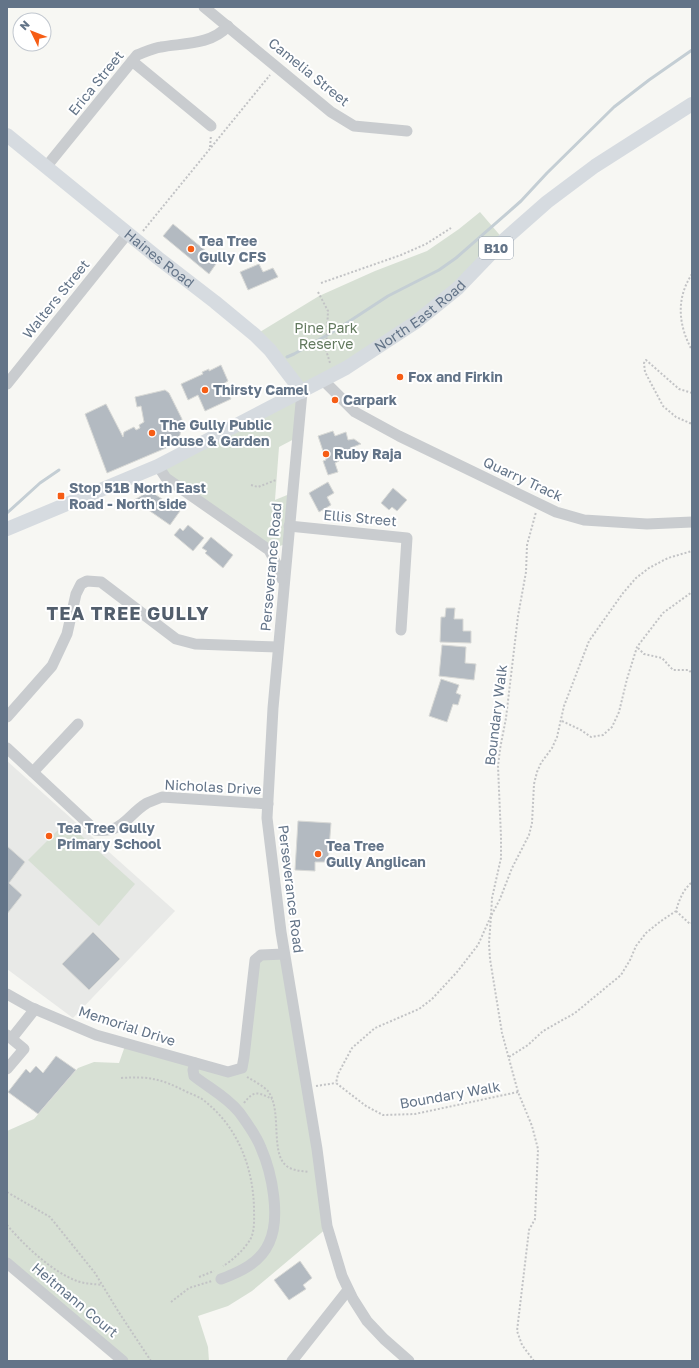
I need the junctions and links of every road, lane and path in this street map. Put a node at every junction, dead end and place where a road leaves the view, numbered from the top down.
1 (204, 7) edge
2 (228, 26) junction
3 (132, 61) junction
4 (277, 67) junction
5 (692, 104) edge
6 (211, 126) dead end
7 (407, 131) dead end
8 (7, 135) edge
9 (46, 167) junction
10 (451, 228) dead end
11 (132, 236) junction
12 (692, 274) edge
13 (321, 283) dead end
14 (318, 292) dead end
15 (692, 350) edge
16 (328, 377) junction
17 (7, 384) edge
18 (302, 392) junction
19 (692, 393) edge
20 (692, 424) edge
21 (158, 466) junction
22 (276, 480) dead end
23 (251, 485) dead end
24 (538, 504) junction
25 (692, 522) edge
26 (289, 526) junction
27 (7, 529) edge
28 (288, 543) junction
29 (269, 550) junction
30 (692, 551) edge
31 (284, 590) junction
32 (692, 592) edge
33 (401, 630) dead end
34 (278, 647) junction
35 (637, 647) junction
36 (692, 674) edge
37 (7, 718) edge
38 (562, 721) junction
39 (78, 724) dead end
40 (7, 748) edge
41 (33, 772) junction
42 (268, 804) junction
43 (692, 882) edge
44 (676, 911) junction
45 (491, 916) junction
46 (692, 923) edge
47 (284, 954) junction
48 (7, 994) edge
49 (35, 1009) junction
50 (9, 1037) edge
51 (509, 1057) junction
52 (195, 1063) junction
53 (7, 1069) edge
54 (228, 1072) junction
55 (121, 1078) dead end
56 (336, 1083) junction
57 (307, 1087) junction
58 (518, 1092) junction
59 (320, 1174) junction
60 (7, 1192) edge
61 (7, 1225) edge
62 (7, 1263) edge
63 (199, 1277) dead end
64 (221, 1279) joint
65 (102, 1284) junction
66 (348, 1290) junction
67 (171, 1302) dead end
68 (123, 1361) edge
69 (151, 1361) edge
70 (292, 1361) edge
71 (409, 1361) edge
72 (534, 1361) edge

1 - 2 street, Camelia Street
2 - 3 street, Erica Street
2 - 4 street, Camelia Street
3 - 6 street
3 - 9 street, Erica Street
4 - 7 street, Camelia Street
4 - 11 path
5 - 16 main road, North East Road / B10
8 - 9 main road, Haines Road
9 - 11 main road, Haines Road
10 - 13 path
11 - 17 street, Walters Street
11 - 18 main road, Haines Road
12 - 15 path
14 - 16 path
16 - 18 main road, North East Road / B10
16 - 24 street, Quarry Track
18 - 21 main road, North East Road / B10
18 - 26 street, Perseverance Road
19 - 20 path
21 - 27 main road, North East Road / B10
21 - 29 street
22 - 23 path
24 - 25 street, Quarry Track
24 - 45 path, Boundary Walk
26 - 28 street, Perseverance Road
26 - 33 street, Ellis Street
28 - 29 street
28 - 31 street, Perseverance Road
29 - 31 street
30 - 38 path
31 - 34 street, Perseverance Road
32 - 35 path
34 - 37 street
34 - 42 street, Perseverance Road
35 - 36 path
35 - 38 path
38 - 45 path
39 - 41 street
40 - 41 street, Nicholas Drive
41 - 42 street, Nicholas Drive
42 - 47 street, Perseverance Road
43 - 44 path
44 - 46 path
44 - 51 path
45 - 51 path
45 - 56 path, Boundary Walk
47 - 54 street
47 - 57 street, Perseverance Road
48 - 49 street, Memorial Drive
49 - 50 street
49 - 52 street, Memorial Drive
50 - 53 street
51 - 58 path
52 - 54 street, Memorial Drive
52 - 64 street
54 - 59 path
55 - 63 path
56 - 57 path
56 - 58 path, Boundary Walk
57 - 59 street, Perseverance Road
58 - 72 path, Boundary Walk
59 - 66 street, Perseverance Road
60 - 65 path
61 - 65 path
62 - 68 street, Heitmann Court
64 - 67 path
65 - 69 path
66 - 70 street
66 - 71 street, Perseverance Road

